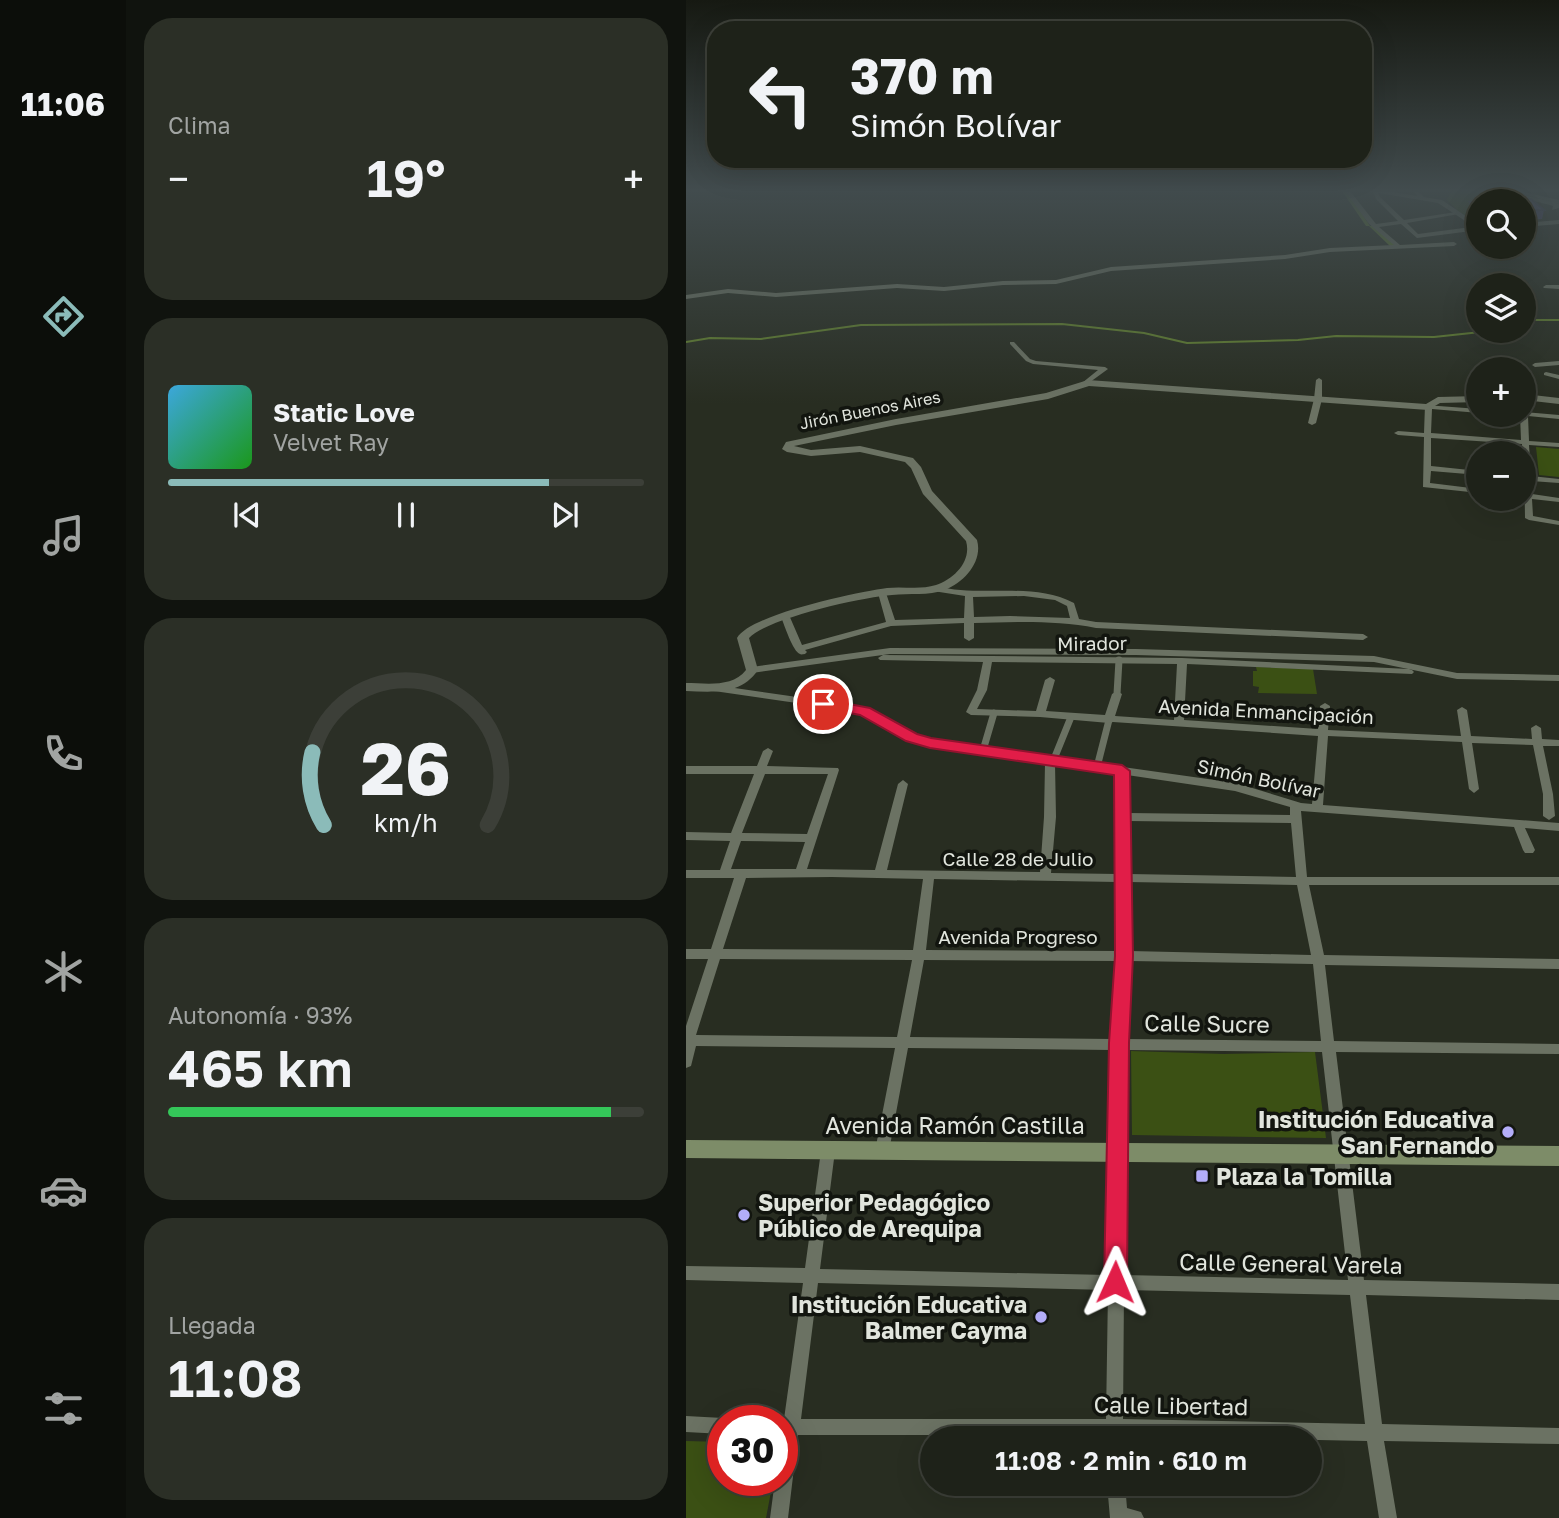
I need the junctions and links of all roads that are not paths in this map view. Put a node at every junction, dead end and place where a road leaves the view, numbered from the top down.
1 (1215, 262) edge
2 (1546, 287) dead end
3 (1559, 287) edge
4 (686, 297) edge
5 (1012, 343) dead end
6 (1559, 363) edge
7 (1536, 365) edge
8 (1546, 374) dead end
9 (1559, 377) edge
10 (1319, 380) dead end
11 (1084, 384) junction
12 (1536, 398) edge
13 (1466, 399) edge
14 (1318, 400) junction
15 (1559, 401) edge
16 (1428, 407) junction
17 (1466, 410) edge
18 (1536, 415) edge
19 (1559, 417) edge
20 (1312, 423) dead end
21 (1398, 433) dead end
22 (1426, 435) junction
23 (1512, 441) edge
24 (1536, 443) edge
25 (1559, 445) edge
26 (1429, 468) junction
27 (1466, 472) edge
28 (1536, 479) edge
29 (1559, 481) edge
30 (1466, 490) edge
31 (1536, 497) edge
32 (1559, 500) edge
33 (1528, 511) edge
34 (1559, 523) edge
35 (936, 589) junction
36 (882, 593) junction
37 (970, 593) junction
38 (786, 617) junction
39 (970, 620) junction
40 (1075, 621) junction
41 (891, 623) junction
42 (1363, 637) dead end
43 (969, 638) dead end
44 (799, 649) junction
45 (988, 660) junction
46 (1119, 660) junction
47 (1182, 661) junction
48 (807, 665) junction
49 (1438, 673) junction
50 (750, 674) junction
51 (1559, 678) edge
52 (1050, 680) dead end
53 (686, 687) edge
54 (711, 688) junction
55 (1117, 694) joint
56 (1325, 706) dead end
57 (1462, 710) dead end
58 (994, 713) junction
59 (1040, 714) junction
60 (1071, 717) junction
61 (1109, 720) junction
62 (1179, 724) junction
63 (1536, 728) dead end
64 (1322, 733) junction
65 (1465, 740) junction
66 (1537, 742) junction
67 (1559, 743) edge
68 (979, 750) junction
69 (768, 751) dead end
70 (1054, 759) junction
71 (1097, 767) junction
72 (762, 770) junction
73 (1122, 771) junction
74 (687, 772) edge
75 (903, 784) dead end
76 (1474, 789) dead end
77 (1317, 809) junction
78 (1294, 812) junction
79 (1549, 816) dead end
80 (1124, 817) junction
81 (1518, 824) junction
82 (1559, 827) edge
83 (686, 836) edge
84 (735, 837) junction
85 (812, 838) junction
86 (1529, 850) dead end
87 (800, 873) junction
88 (686, 874) edge
89 (724, 874) junction
90 (741, 874) junction
91 (880, 874) junction
92 (929, 875) junction
93 (1045, 876) junction
94 (1124, 877) junction
95 (1302, 881) junction
96 (1559, 881) edge
97 (686, 954) edge
98 (717, 955) junction
99 (919, 955) junction
100 (1124, 956) junction
101 (1318, 958) junction
102 (1559, 964) edge
103 (687, 1040) edge
104 (901, 1042) junction
105 (1119, 1043) junction
106 (1327, 1045) junction
107 (1559, 1049) edge
108 (686, 1062) edge
109 (686, 1149) edge
110 (828, 1151) junction
111 (882, 1151) junction
112 (1117, 1153) junction
113 (1342, 1156) junction
114 (1559, 1156) edge
115 (686, 1273) edge
116 (812, 1276) junction
117 (1115, 1282) junction
118 (1359, 1286) junction
119 (1559, 1292) edge
120 (790, 1405) edge
121 (686, 1424) edge
122 (707, 1425) edge
123 (1113, 1426) edge
124 (798, 1427) edge
125 (920, 1429) edge
126 (1322, 1431) edge
127 (1374, 1431) junction
128 (1559, 1436) edge
129 (781, 1496) edge
130 (1119, 1496) edge
131 (1124, 1517) edge
132 (779, 1518) edge
133 (1388, 1518) edge

1 - 4 street
2 - 3 street
5 - 11 street
6 - 7 street
8 - 9 street
10 - 14 street
11 - 14 street, Jirón Buenos Aires
11 - 35 street, Jirón Buenos Aires
12 - 15 street
13 - 16 street
14 - 16 street, Jirón Buenos Aires
14 - 20 street
16 - 17 street, Jirón Buenos Aires
16 - 22 street
18 - 19 street
21 - 22 street
22 - 23 street
22 - 26 street
24 - 25 street
26 - 27 street
26 - 30 street
28 - 29 street
31 - 32 street
33 - 34 street
35 - 36 street
35 - 37 street
36 - 38 street
36 - 41 street
37 - 39 street
37 - 40 street
38 - 44 street
38 - 50 street
39 - 40 street
39 - 41 street
39 - 43 street
40 - 42 street
41 - 44 street
44 - 48 street
45 - 46 street, Mirador
45 - 48 street, Mirador
45 - 58 street, Avenida Enmancipación
46 - 47 street, Mirador
46 - 55 street
47 - 49 street, Mirador
47 - 62 street
48 - 49 street, Mirador
48 - 50 street, Mirador
49 - 51 street, Mirador
50 - 54 street
52 - 59 street
53 - 54 street
54 - 68 street, Simón Bolívar
55 - 61 street
56 - 64 street
57 - 65 street
58 - 59 street, Avenida Enmancipación
58 - 68 street
59 - 60 street, Avenida Enmancipación
60 - 61 street, Avenida Enmancipación
60 - 70 street
61 - 62 street, Avenida Enmancipación
61 - 71 street
62 - 64 street, Avenida Enmancipación
63 - 66 street
64 - 65 street, Avenida Enmancipación
64 - 77 street
65 - 66 street, Avenida Enmancipación
65 - 76 street
66 - 67 street, Avenida Enmancipación
66 - 79 street
68 - 70 street, Simón Bolívar
69 - 72 street
70 - 71 street, Simón Bolívar
70 - 93 street
71 - 73 street, Simón Bolívar
72 - 74 street
72 - 84 street
72 - 85 street
73 - 78 street, Simón Bolívar
73 - 80 street
75 - 91 street
77 - 78 street, Simón Bolívar
77 - 81 street, Simón Bolívar
78 - 80 street
78 - 95 street
80 - 94 street
81 - 82 street, Simón Bolívar
81 - 86 street
83 - 84 street
84 - 85 street
84 - 89 street
85 - 87 street
87 - 90 street, Calle 28 de Julio
87 - 91 street, Calle 28 de Julio
88 - 89 street, Calle 28 de Julio
89 - 90 street, Calle 28 de Julio
90 - 98 street
91 - 92 street, Calle 28 de Julio
92 - 93 street, Calle 28 de Julio
92 - 99 street
93 - 94 street, Calle 28 de Julio
94 - 95 street, Calle 28 de Julio
94 - 100 street
95 - 96 street, Calle 28 de Julio
95 - 101 street
97 - 98 street, Avenida Progreso
98 - 99 street, Avenida Progreso
98 - 103 street
99 - 100 street, Avenida Progreso
99 - 104 street
100 - 101 street, Avenida Progreso
100 - 105 street
101 - 102 street, Avenida Progreso
101 - 106 street
103 - 104 street, Calle Sucre
103 - 108 street
104 - 105 street, Calle Sucre
104 - 111 street
105 - 106 street, Calle Sucre
105 - 112 street
106 - 107 street, Calle Sucre
106 - 113 street
109 - 110 main road, Avenida Ramón Castilla
110 - 111 main road, Avenida Ramón Castilla
110 - 116 street
111 - 112 main road, Avenida Ramón Castilla
112 - 113 main road, Avenida Ramón Castilla
112 - 117 street
113 - 114 main road, Avenida Ramón Castilla
113 - 118 street
115 - 116 street, Calle General Varela
116 - 117 street, Calle General Varela
116 - 120 street
117 - 118 street, Calle General Varela
117 - 123 street
118 - 119 street, Calle General Varela
118 - 127 street
121 - 122 street
124 - 125 street, Calle Libertad
126 - 127 street, Calle Libertad
127 - 128 street, Calle Libertad
127 - 133 street
129 - 132 street
130 - 131 street

